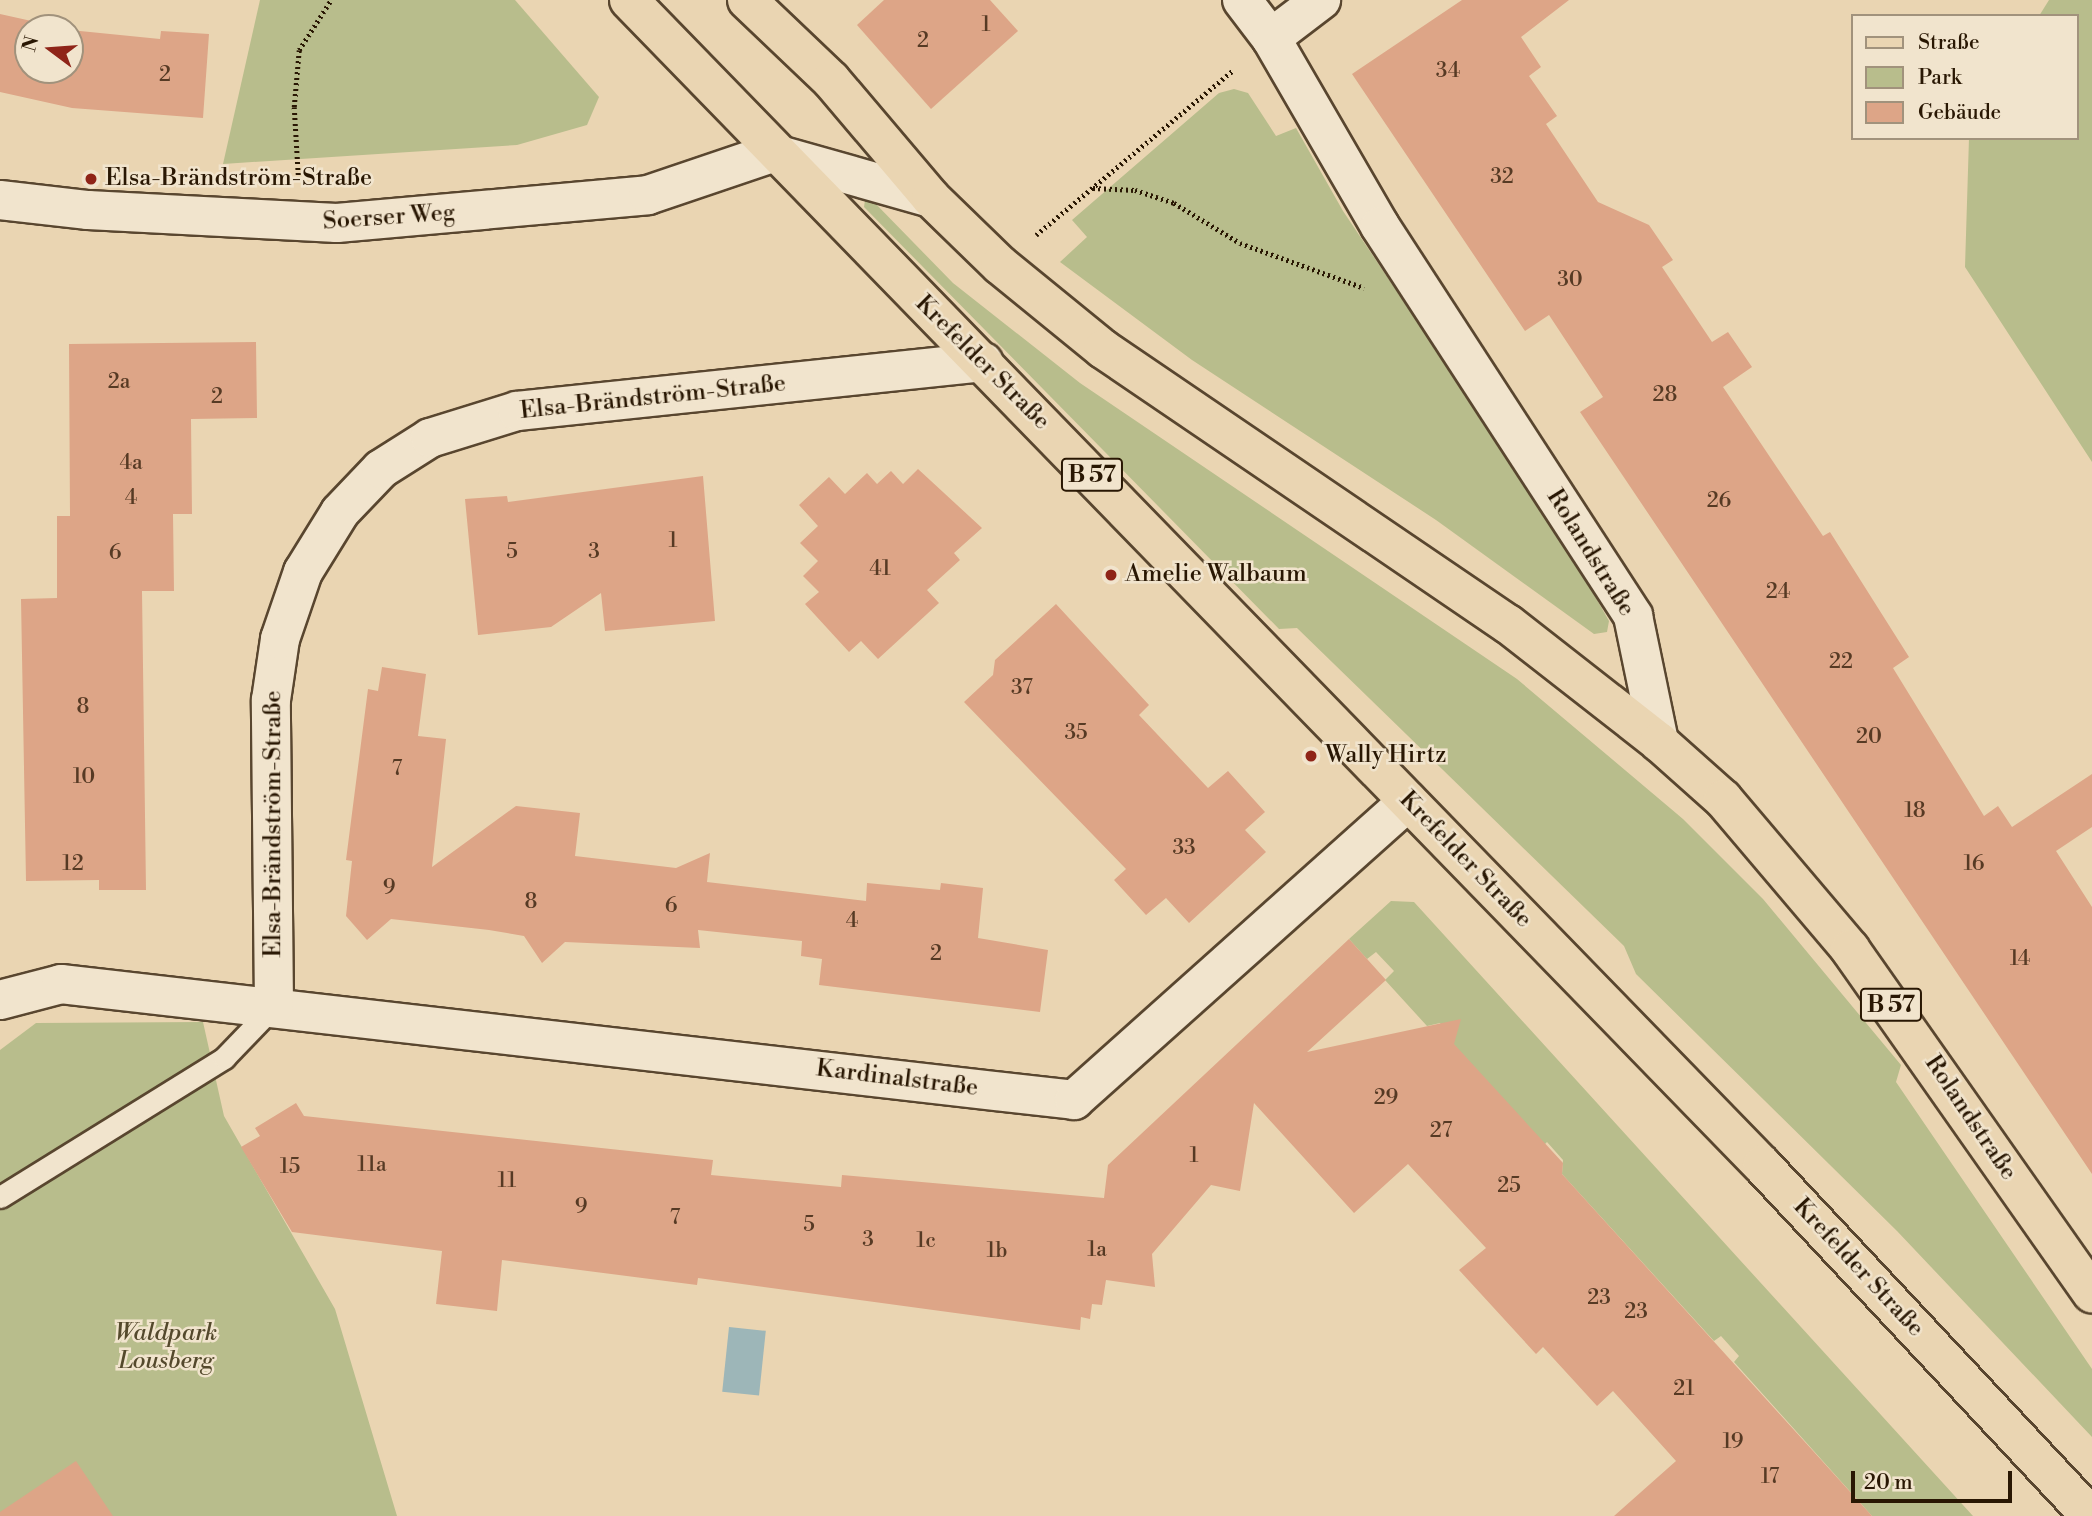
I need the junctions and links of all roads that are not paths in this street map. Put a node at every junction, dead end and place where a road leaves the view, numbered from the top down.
1 (629, 0) edge
2 (747, 0) edge
3 (1242, 0) edge
4 (1321, 0) edge
5 (1271, 38) junction
6 (772, 153) junction
7 (931, 198) junction
8 (0, 200) edge
9 (983, 362) junction
10 (1659, 742) junction
11 (1408, 801) junction
12 (0, 1000) edge
13 (274, 1006) junction
14 (0, 1197) edge
15 (2092, 1293) edge
16 (2090, 1516) edge

1 - 6 main road, Krefelder Straße / B 57
2 - 7 main road, B 57
3 - 5 street, Rolandstraße
4 - 5 street
5 - 10 street, Rolandstraße
6 - 7 street
6 - 8 street, Soerser Weg
6 - 9 main road, Krefelder Straße / B 57
7 - 10 main road, B 57
9 - 11 main road, Krefelder Straße / B 57
9 - 13 street, Elsa-Brändström-Straße
10 - 15 main road, Rolandstraße / B 57
11 - 13 street, Kardinalstraße
11 - 16 main road, Krefelder Straße / B 57
12 - 13 street
13 - 14 lane

